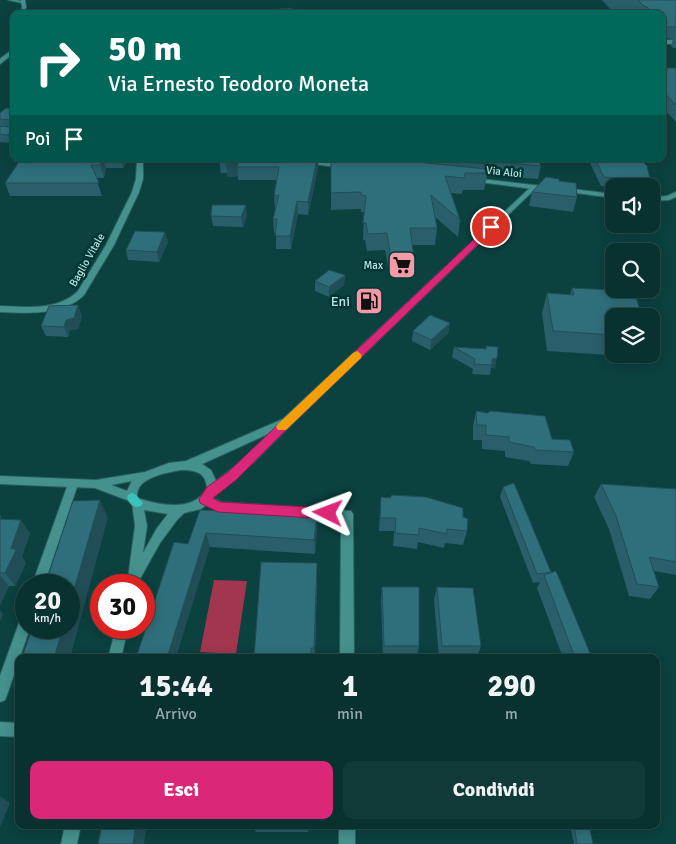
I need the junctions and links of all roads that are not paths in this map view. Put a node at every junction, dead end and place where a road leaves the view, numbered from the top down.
1 (10, 0) edge
2 (23, 1) edge
3 (10, 54) edge
4 (0, 62) edge
5 (140, 162) edge
6 (302, 162) edge
7 (351, 167) edge
8 (468, 179) edge
9 (534, 186) junction
10 (676, 194) edge
11 (605, 195) edge
12 (660, 198) edge
13 (0, 309) edge
14 (287, 422) junction
15 (187, 466) junction
16 (146, 475) junction
17 (0, 480) edge
18 (74, 484) junction
19 (96, 484) junction
20 (208, 495) junction
21 (134, 500) junction
22 (182, 509) junction
23 (136, 573) joint
24 (42, 574) edge
25 (19, 639) edge
26 (119, 639) edge
27 (115, 654) edge
28 (347, 654) edge
29 (0, 695) edge
30 (0, 729) edge
31 (15, 730) edge
32 (72, 829) edge
33 (347, 829) edge
34 (69, 844) edge
35 (347, 844) edge

1 - 2 lane
3 - 4 street
5 - 13 street, Baglio Vitale
6 - 7 street
8 - 9 street, Via Aloi
9 - 11 street, Via Aloi
9 - 14 street
10 - 12 street
14 - 15 street
14 - 20 street
15 - 16 street
15 - 20 street
16 - 19 street
16 - 21 street
17 - 18 street
18 - 19 street
18 - 24 street
19 - 21 street
20 - 22 street
20 - 28 street
21 - 22 street
21 - 23 street
22 - 23 street
25 - 29 street
26 - 27 street
30 - 31 street
32 - 34 street
33 - 35 street

